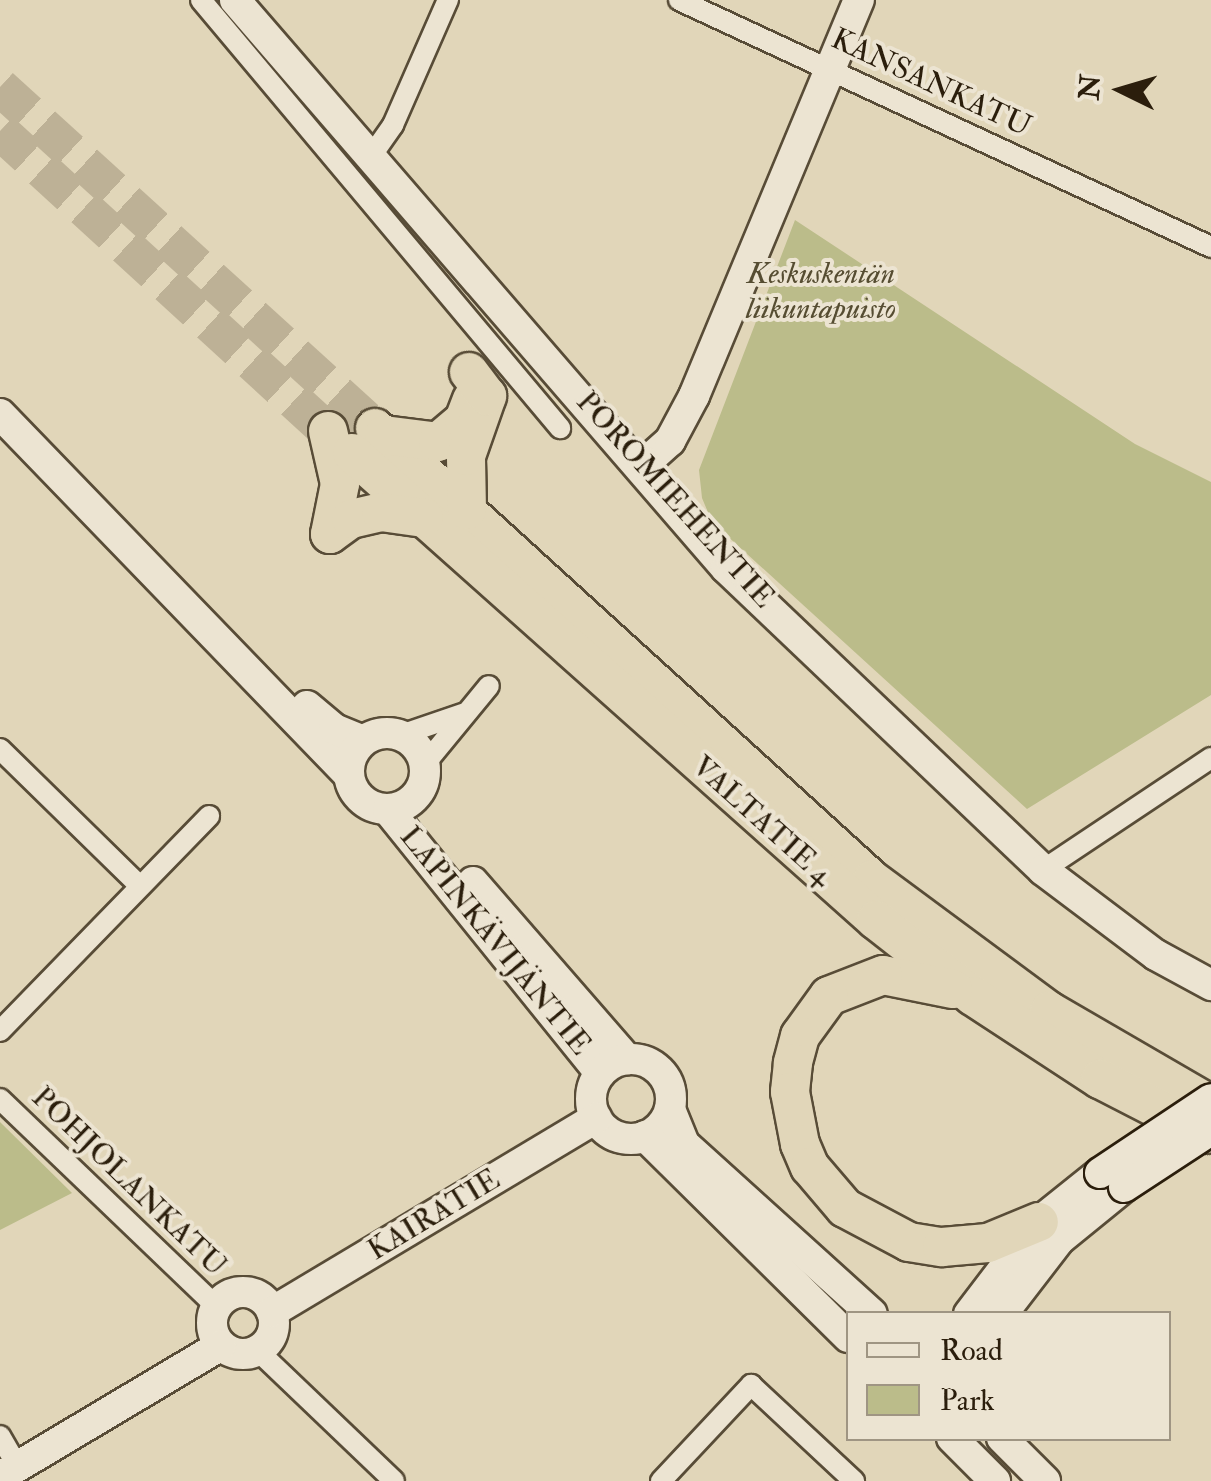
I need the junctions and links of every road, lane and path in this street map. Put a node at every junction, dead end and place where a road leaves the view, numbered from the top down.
1 (201, 0) edge
2 (236, 0) edge
3 (448, 0) edge
4 (679, 0) edge
5 (859, 0) edge
6 (832, 68) junction
7 (372, 155) junction
8 (1211, 247) edge
9 (0, 414) edge
10 (560, 428) dead end
11 (360, 437) junction
12 (642, 466) junction
13 (467, 510) junction
14 (424, 518) junction
15 (150, 563) junction
16 (489, 686) dead end
17 (462, 714) junction
18 (400, 736) junction
19 (364, 740) junction
20 (0, 750) edge
21 (1211, 758) edge
22 (424, 765) junction
23 (348, 774) junction
24 (400, 805) junction
25 (208, 816) dead end
26 (1043, 870) junction
27 (140, 886) junction
28 (1211, 986) edge
29 (972, 996) junction
30 (0, 1030) edge
31 (613, 1066) junction
32 (0, 1098) edge
33 (1211, 1102) edge
34 (670, 1108) junction
35 (596, 1118) junction
36 (1211, 1133) edge
37 (645, 1136) junction
38 (1112, 1180) junction
39 (1038, 1222) junction
40 (217, 1307) junction
41 (869, 1311) edge
42 (971, 1311) edge
43 (1004, 1311) edge
44 (272, 1312) junction
45 (846, 1335) edge
46 (221, 1346) junction
47 (258, 1351) junction
48 (0, 1436) edge
49 (955, 1441) edge
50 (1005, 1441) edge
51 (9, 1472) edge
52 (394, 1481) edge
53 (660, 1481) edge
54 (854, 1481) edge
55 (995, 1481) edge
56 (1046, 1481) edge

1 - 10 street, POROMIEHENTIE
2 - 7 main road, POROMIEHENTIE
3 - 7 street
4 - 6 street, KANSANKATU
5 - 6 main road
6 - 8 street, KANSANKATU
6 - 12 main road
7 - 12 main road, POROMIEHENTIE
9 - 15 main road
11 - 13 highway, VALTATIE 4
11 - 13 highway
11 - 14 highway, VALTATIE 4
11 - 14 highway
12 - 26 main road, POROMIEHENTIE
13 - 33 highway, VALTATIE 4
14 - 29 highway, VALTATIE 4
15 - 19 main road
15 - 23 main road
16 - 17 street
17 - 18 street
17 - 22 street
18 - 19 main road
18 - 22 main road
19 - 23 main road
20 - 27 street
21 - 26 street
22 - 24 main road
23 - 24 main road
24 - 31 main road, LAPINKÄVIJÄNTIE
25 - 27 street
26 - 28 main road, POROMIEHENTIE
27 - 30 street
29 - 36 highway, VALTATIE 4
29 - 39 highway
31 - 34 main road
31 - 35 main road
32 - 40 street, POHJOLANKATU
33 - 38 main road, bridge
34 - 37 main road
34 - 41 main road
35 - 37 main road
35 - 44 main road, KAIRATIE
36 - 38 main road, bridge
37 - 45 main road
38 - 39 main road
38 - 43 main road
39 - 42 main road
40 - 44 main road
40 - 46 main road
44 - 47 main road
46 - 47 main road
46 - 51 main road
47 - 52 street
48 - 51 street
49 - 55 main road
50 - 56 main road
53 - 54 street

